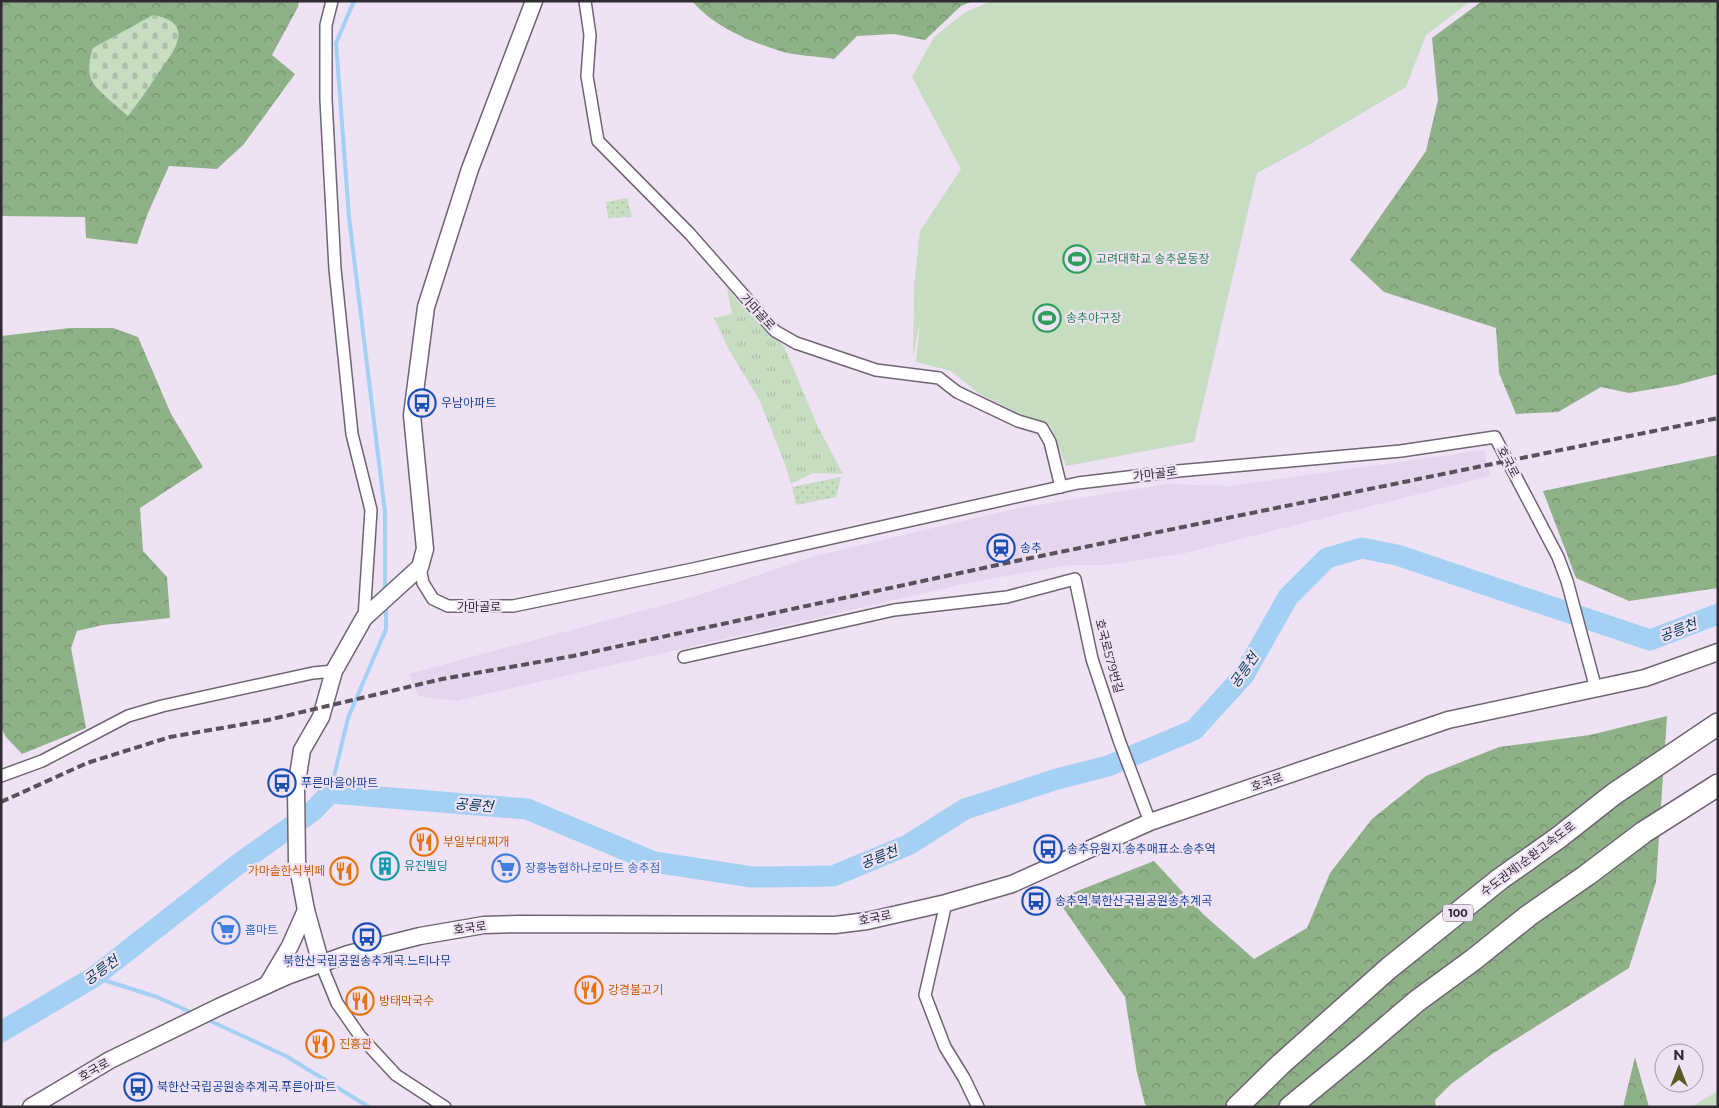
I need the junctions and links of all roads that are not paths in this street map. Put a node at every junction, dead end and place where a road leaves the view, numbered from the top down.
1 (332, 1) edge
2 (534, 1) edge
3 (585, 1) edge
4 (1249, 464) joint
5 (1061, 487) junction
6 (416, 570) junction
7 (364, 618) junction
8 (1718, 652) edge
9 (684, 656) dead end
10 (334, 671) junction
11 (1596, 689) junction
12 (1718, 724) edge
13 (1, 776) edge
14 (1718, 785) edge
15 (1150, 822) junction
16 (946, 903) junction
17 (306, 910) junction
18 (321, 964) junction
19 (267, 985) junction
20 (31, 1107) edge
21 (445, 1107) edge
22 (978, 1107) edge
23 (1237, 1107) edge
24 (1290, 1107) edge

1 - 7 street
2 - 6 street, 가마골로
3 - 5 street, 가마골로
4 - 5 street, 가마골로
4 - 11 street, 호국로
5 - 6 street, 가마골로
6 - 7 street
7 - 10 street
8 - 11 street, 호국로
9 - 15 street, 호국로579번길
10 - 13 street
10 - 17 street
11 - 15 street, 호국로
12 - 23 highway, 수도권제1순환고속도로 / 100
14 - 24 highway
15 - 16 street, 호국로
16 - 18 street, 호국로
16 - 22 street
17 - 18 street
17 - 19 street
18 - 19 street, 호국로
18 - 21 street
19 - 20 street, 호국로

